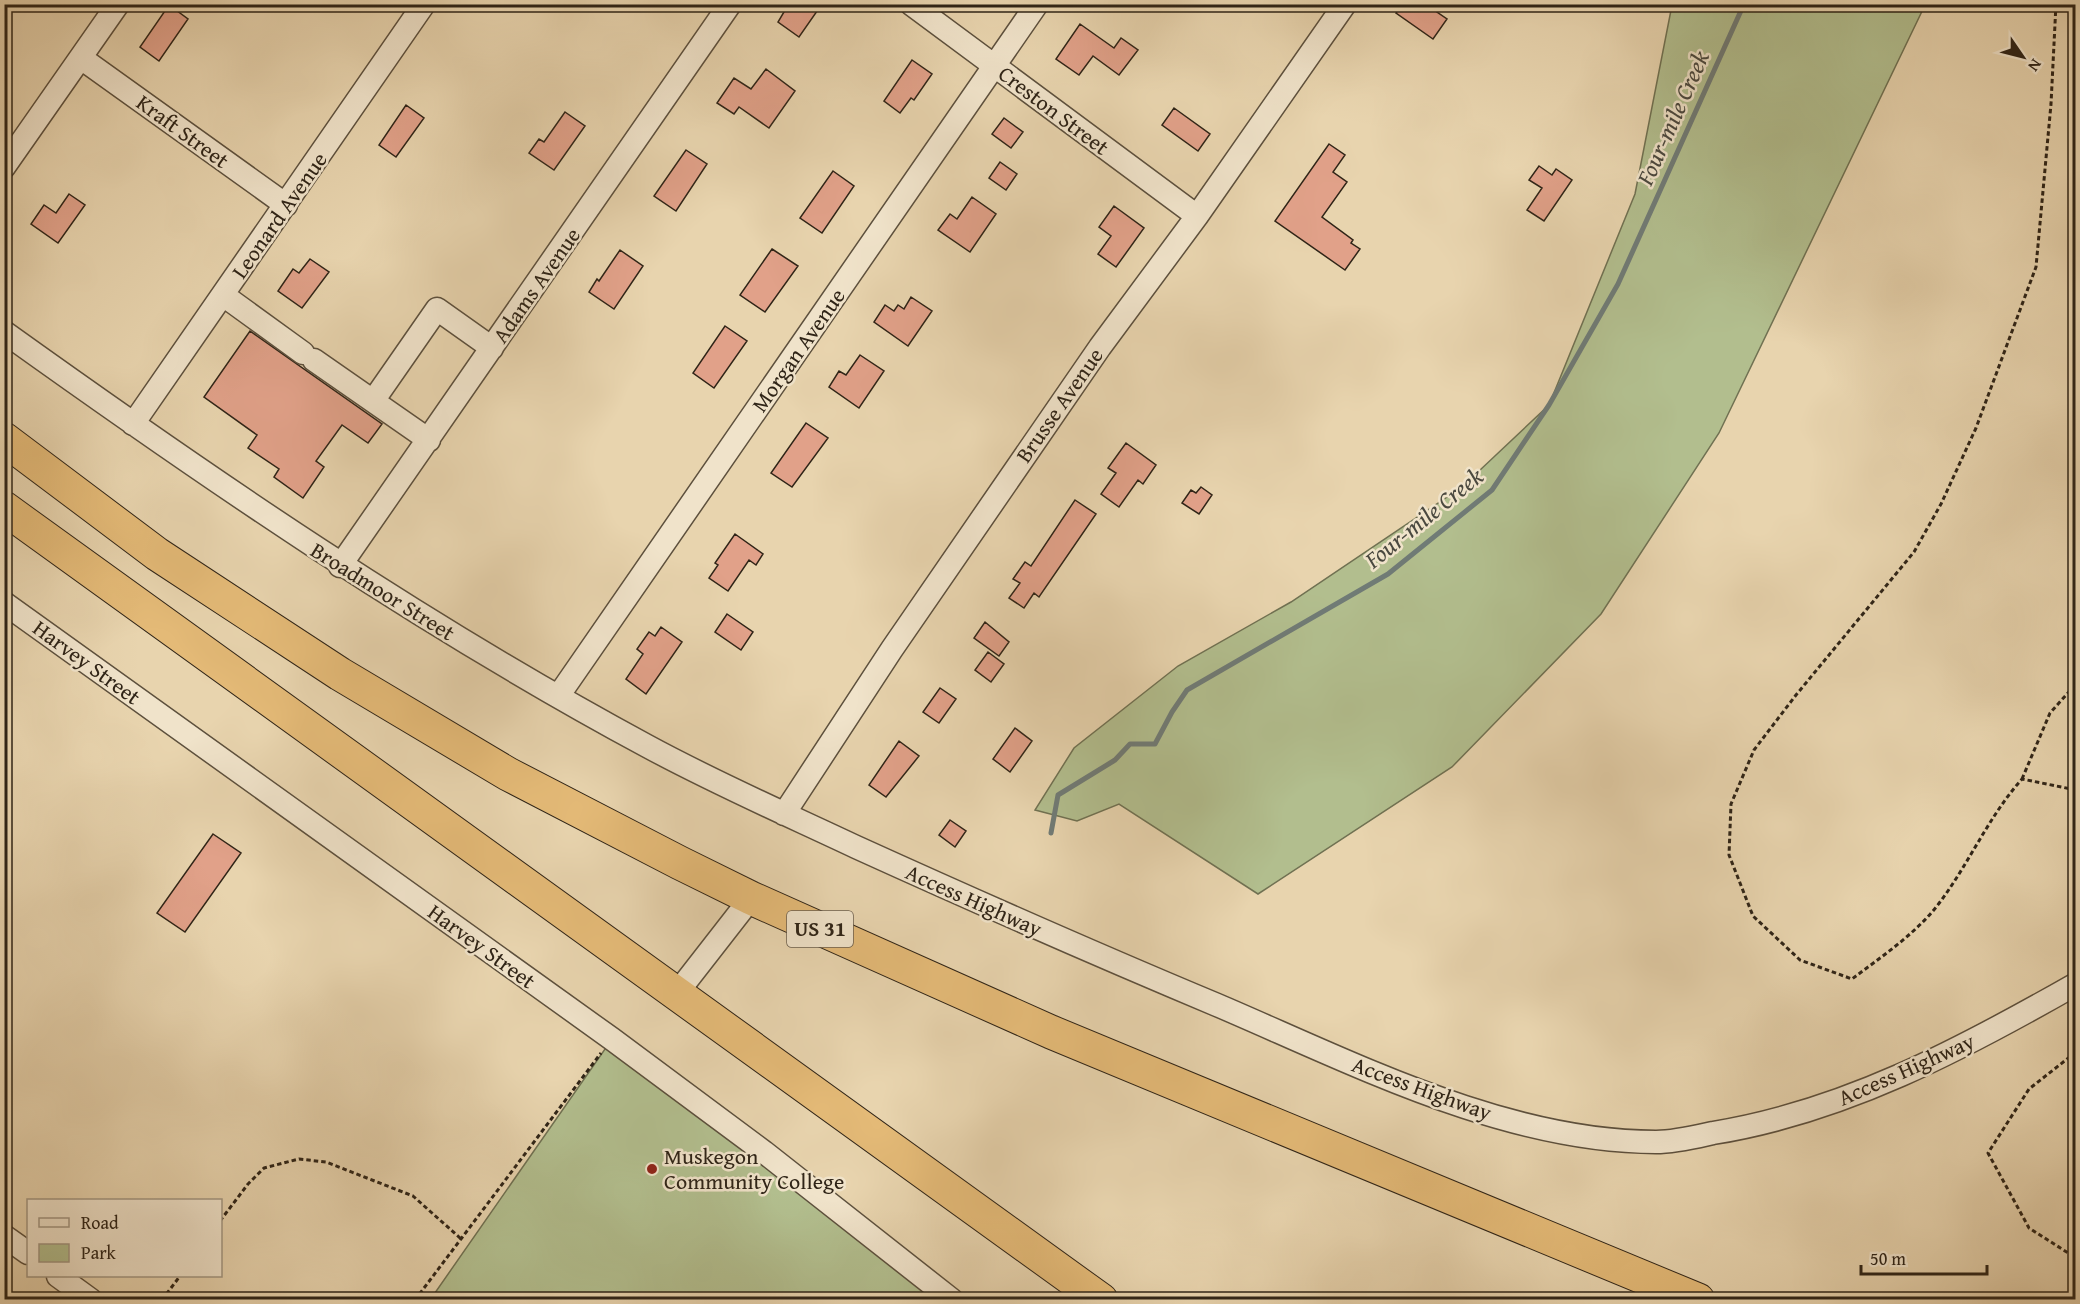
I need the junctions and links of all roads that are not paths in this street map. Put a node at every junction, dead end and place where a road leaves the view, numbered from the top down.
1 (117, 4) edge
2 (424, 4) edge
3 (730, 4) edge
4 (911, 4) edge
5 (1037, 4) edge
6 (1345, 4) edge
7 (81, 58) junction
8 (994, 66) junction
9 (4, 167) edge
10 (286, 205) junction
11 (1197, 216) junction
12 (223, 295) junction
13 (4, 332) edge
14 (492, 348) junction
15 (373, 401) junction
16 (133, 424) junction
17 (4, 439) edge
18 (429, 440) junction
19 (4, 508) edge
20 (340, 566) junction
21 (4, 603) edge
22 (559, 695) junction
23 (784, 814) junction
24 (751, 898) junction
25 (2076, 984) edge
26 (677, 993) junction
27 (4, 1236) edge
28 (27, 1252) edge
29 (61, 1277) edge
30 (91, 1299) edge
31 (952, 1299) edge
32 (1101, 1299) edge
33 (1698, 1299) edge

1 - 7 street
2 - 10 street, Leonard Avenue
3 - 14 street, Adams Avenue
4 - 8 street, Creston Street
5 - 8 street, Morgan Avenue
6 - 11 street, Brusse Avenue
7 - 9 street
7 - 10 street, Kraft Street
8 - 11 street, Creston Street
8 - 22 street, Morgan Avenue
10 - 12 street, Leonard Avenue
11 - 23 street, Brusse Avenue
12 - 15 street
12 - 16 street, Leonard Avenue
13 - 16 street, Broadmoor Street
14 - 15 street
14 - 18 street, Adams Avenue
15 - 18 street
16 - 20 street, Broadmoor Street
17 - 24 highway, US 31
18 - 20 street, Adams Avenue
19 - 26 highway
20 - 22 street, Broadmoor Street
21 - 31 street, Harvey Street
22 - 23 street, Broadmoor Street
23 - 25 street, Access Highway
24 - 26 street
24 - 33 highway, US 31
26 - 32 highway
27 - 28 street
29 - 30 street

